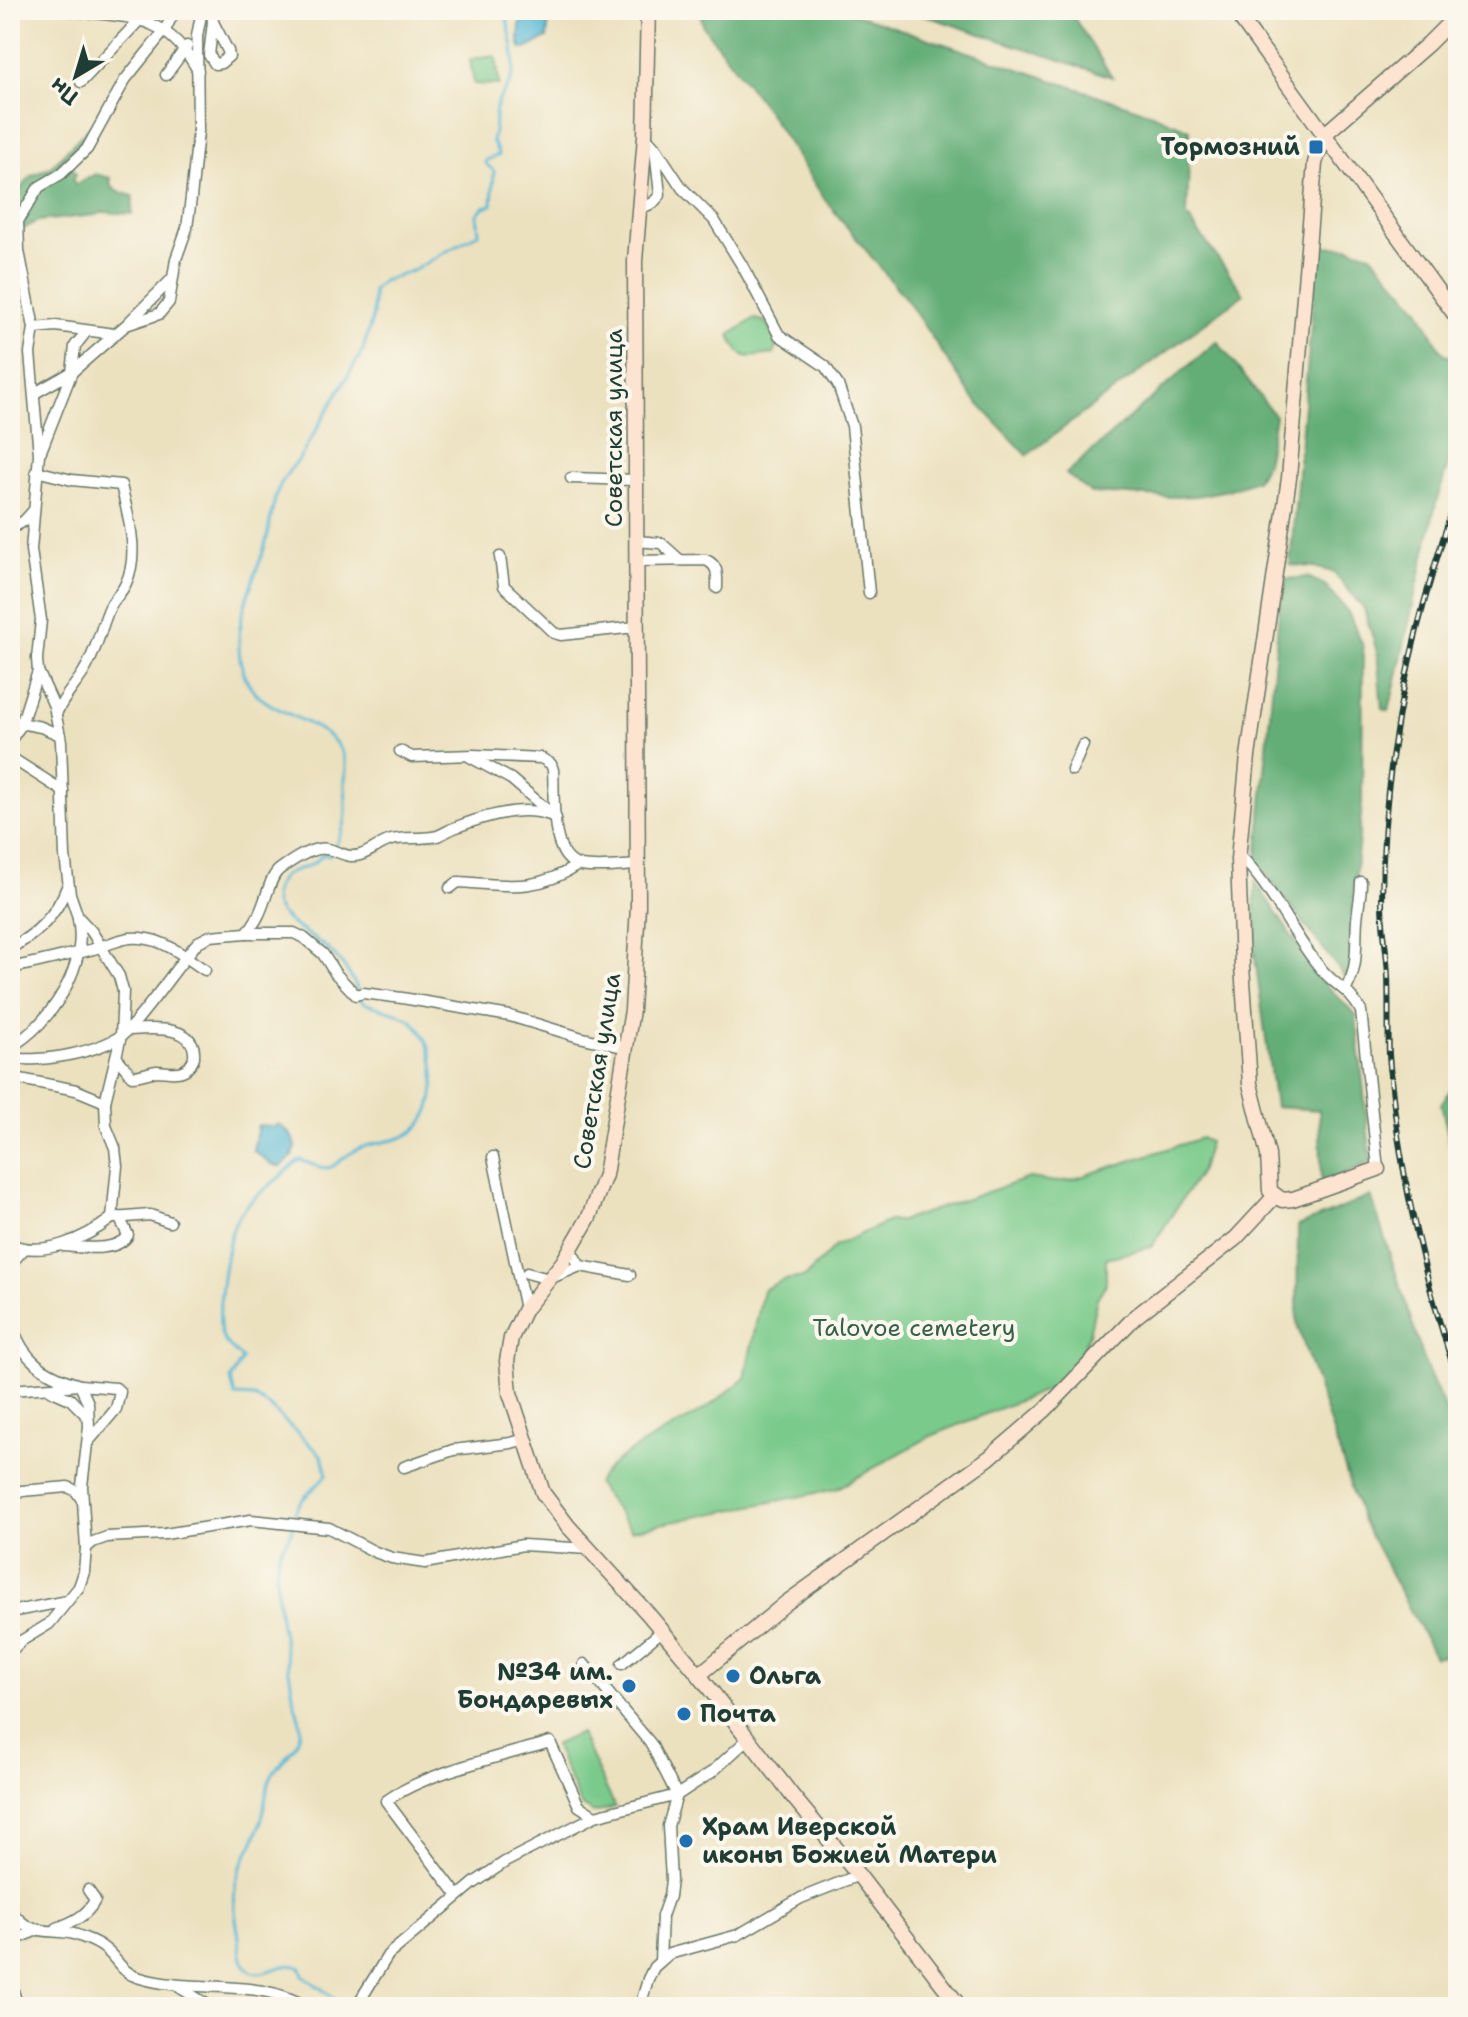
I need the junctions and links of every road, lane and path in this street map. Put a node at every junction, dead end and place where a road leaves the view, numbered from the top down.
1 (66, 10) edge
2 (149, 10) edge
3 (175, 10) edge
4 (202, 10) edge
5 (212, 10) edge
6 (648, 10) edge
7 (1234, 10) edge
8 (1458, 14) edge
9 (141, 20) junction
10 (213, 22) dead end
11 (165, 30) junction
12 (197, 32) junction
13 (185, 49) junction
14 (199, 73) junction
15 (166, 75) dead end
16 (81, 82) dead end
17 (1325, 134) junction
18 (650, 142) junction
19 (678, 182) junction
20 (660, 186) junction
21 (639, 209) junction
22 (1458, 319) edge
23 (34, 328) junction
24 (87, 331) junction
25 (114, 334) junction
26 (72, 372) junction
27 (35, 393) junction
28 (39, 454) junction
29 (36, 471) junction
30 (571, 478) dead end
31 (635, 480) junction
32 (33, 511) junction
33 (10, 529) edge
34 (636, 541) junction
35 (500, 557) dead end
36 (680, 560) junction
37 (636, 561) junction
38 (717, 588) dead end
39 (869, 593) dead end
40 (636, 627) junction
41 (38, 671) junction
42 (56, 714) junction
43 (16, 722) edge
44 (60, 735) junction
45 (10, 741) edge
46 (1083, 745) dead end
47 (400, 751) dead end
48 (467, 755) junction
49 (10, 757) edge
50 (1072, 770) dead end
51 (63, 791) junction
52 (556, 818) junction
53 (1239, 855) junction
54 (578, 865) junction
55 (637, 865) junction
56 (1361, 882) dead end
57 (68, 884) junction
58 (450, 888) dead end
59 (78, 917) junction
60 (246, 933) junction
61 (101, 946) junction
62 (10, 948) edge
63 (79, 952) junction
64 (186, 956) junction
65 (10, 968) edge
66 (205, 970) dead end
67 (1346, 989) junction
68 (124, 1033) junction
69 (10, 1047) edge
70 (627, 1048) junction
71 (10, 1057) edge
72 (117, 1058) junction
73 (10, 1077) edge
74 (105, 1102) junction
75 (493, 1157) dead end
76 (1378, 1169) joint
77 (1275, 1196) junction
78 (115, 1217) junction
79 (170, 1222) dead end
80 (11, 1244) edge
81 (57, 1246) junction
82 (24, 1249) junction
83 (570, 1249) junction
84 (580, 1266) junction
85 (10, 1270) edge
86 (527, 1273) dead end
87 (630, 1275) dead end
88 (518, 1284) junction
89 (546, 1284) junction
90 (525, 1309) junction
91 (10, 1315) edge
92 (80, 1385) junction
93 (48, 1389) junction
94 (10, 1390) edge
95 (87, 1416) junction
96 (525, 1439) junction
97 (88, 1443) junction
98 (404, 1467) dead end
99 (10, 1492) edge
100 (82, 1500) junction
101 (85, 1525) junction
102 (107, 1537) junction
103 (86, 1548) junction
104 (589, 1549) junction
105 (67, 1601) junction
106 (10, 1612) edge
107 (662, 1631) junction
108 (10, 1652) edge
109 (584, 1664) dead end
110 (622, 1664) dead end
111 (699, 1675) junction
112 (748, 1739) junction
113 (677, 1795) junction
114 (595, 1816) junction
115 (859, 1875) junction
116 (88, 1890) dead end
117 (458, 1896) junction
118 (10, 1911) edge
119 (38, 1930) junction
120 (51, 1931) junction
121 (10, 1942) edge
122 (663, 1954) junction
123 (10, 1981) edge
124 (174, 1984) junction
125 (361, 1999) dead end
126 (953, 2004) edge
127 (18, 2007) edge
128 (211, 2007) edge
129 (307, 2007) edge
130 (645, 2007) edge

1 - 9 street
2 - 9 street
3 - 11 street
4 - 12 street
5 - 10 street
6 - 18 main road, Советская улица
7 - 17 main road
8 - 17 main road
9 - 11 street
9 - 16 street
11 - 13 street
11 - 23 street
12 - 13 street
12 - 14 street
13 - 14 street
13 - 15 street
14 - 25 street
17 - 22 main road
17 - 53 main road
18 - 19 street
18 - 20 street
18 - 21 main road, Советская улица
19 - 20 street
19 - 39 street
20 - 21 street
21 - 31 main road, Советская улица
23 - 24 street
23 - 27 street
24 - 25 street
24 - 26 street
25 - 26 street
26 - 27 street
26 - 28 street
27 - 28 street
28 - 29 street
29 - 32 street
29 - 42 street
30 - 31 street
31 - 34 main road, Советская улица
32 - 33 street
32 - 41 street
34 - 36 street
34 - 37 main road, Советская улица
35 - 40 street
36 - 37 street
36 - 38 street
37 - 40 main road, Советская улица
40 - 55 main road, Советская улица
41 - 42 street
41 - 43 street
42 - 44 street
43 - 44 street
43 - 45 street
44 - 51 street
46 - 50 street
47 - 48 street
48 - 52 street
48 - 52 street
49 - 51 street
51 - 57 street
52 - 54 street
52 - 60 street
53 - 67 street
53 - 77 main road
54 - 55 street
54 - 58 street
55 - 70 main road, Советская улица
56 - 67 street
57 - 59 street
57 - 62 street
59 - 61 street
59 - 63 street
60 - 64 street
60 - 70 street
61 - 63 street
61 - 64 street
61 - 68 street
63 - 65 street
63 - 69 street
64 - 66 street
64 - 68 street
67 - 76 street
68 - 71 street
68 - 72 street
68 - 72 street
70 - 83 main road, Советская улица
72 - 74 street
73 - 74 street
74 - 78 street
75 - 88 street
76 - 77 main road
77 - 111 main road
78 - 79 street
78 - 81 street
78 - 81 street
80 - 82 street
81 - 82 street
82 - 85 street
83 - 84 street
83 - 89 main road, Советская улица
84 - 87 street
84 - 89 street
86 - 89 street
88 - 89 street
88 - 90 street
89 - 90 main road, Советская улица
90 - 96 main road, Советская улица
91 - 92 street
92 - 93 street
92 - 95 street
92 - 97 street
93 - 94 street
93 - 95 street
95 - 97 street
96 - 98 street
96 - 104 main road, Советская улица
97 - 100 street
99 - 100 street
100 - 101 street
101 - 102 street
101 - 103 street
102 - 103 street
102 - 104 street
103 - 105 street
104 - 107 main road, Советская улица
105 - 106 street
105 - 108 street
107 - 110 street
107 - 111 main road, Советская улица
109 - 113 street
111 - 112 main road, Советская улица
112 - 113 street
112 - 115 main road, Советская улица
113 - 114 street
113 - 122 street
114 - 117 street
114 - 117 street
115 - 122 street
115 - 126 main road, Советская улица
116 - 120 street
117 - 125 street
118 - 119 street
119 - 120 street
119 - 121 street
120 - 124 street
122 - 130 street
123 - 127 street
124 - 128 street
124 - 129 street

